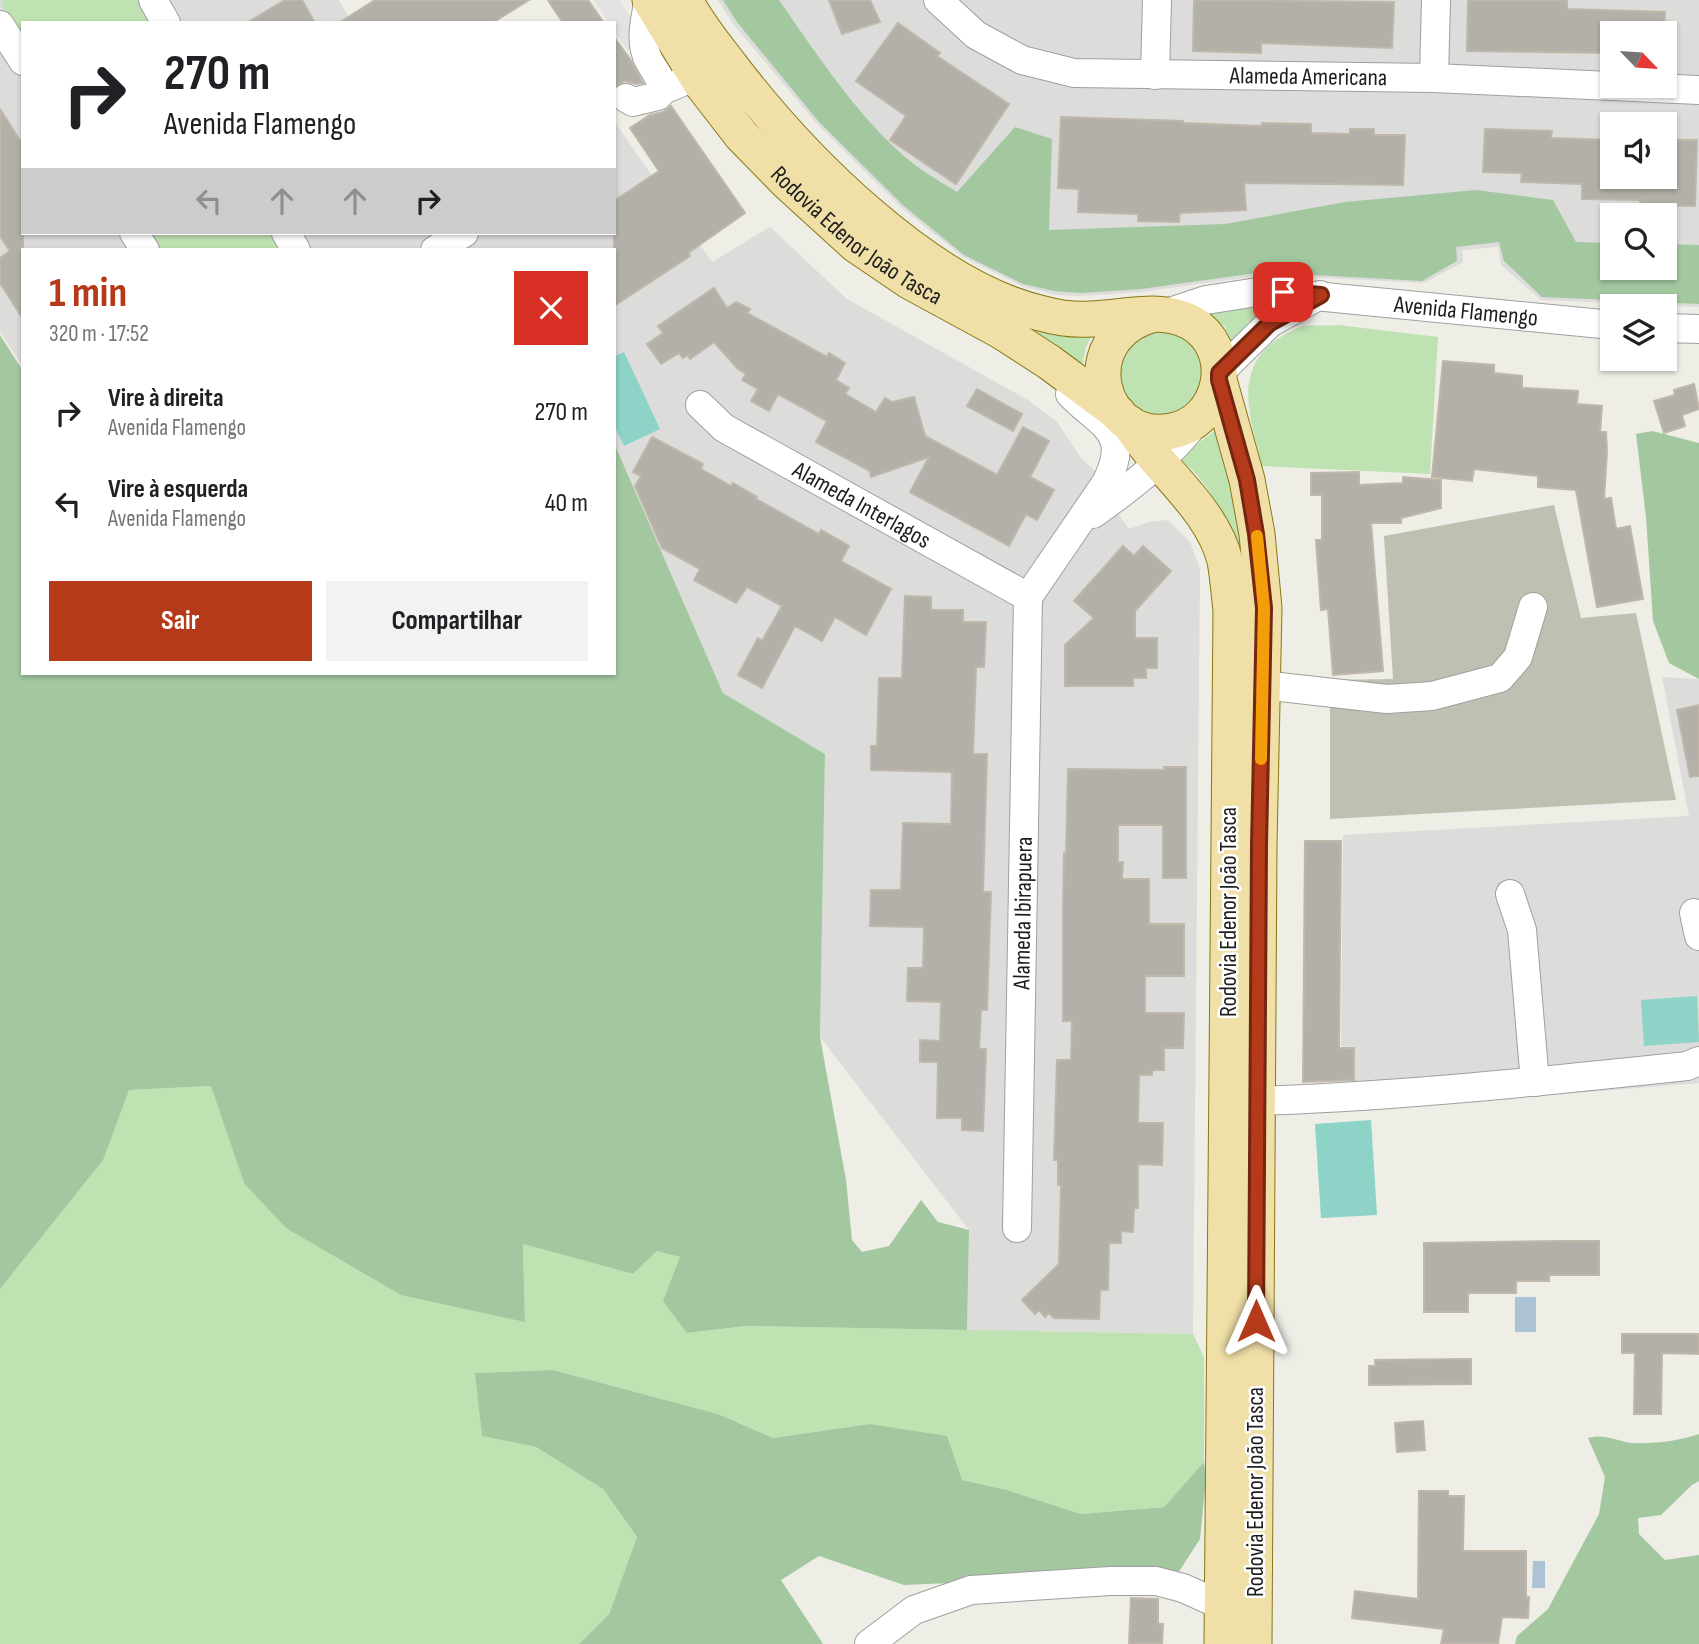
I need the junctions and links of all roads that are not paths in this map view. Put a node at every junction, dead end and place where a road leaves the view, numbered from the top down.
1 (153, 0) edge
2 (650, 0) edge
3 (685, 0) edge
4 (938, 0) edge
5 (1157, 0) edge
6 (1436, 0) edge
7 (165, 21) edge
8 (0, 25) edge
9 (21, 58) edge
10 (1155, 75) junction
11 (1434, 78) junction
12 (700, 82) junction
13 (663, 90) junction
14 (1699, 90) edge
15 (626, 98) dead end
16 (461, 235) edge
17 (438, 248) edge
18 (1321, 295) junction
19 (1158, 315) junction
20 (1600, 324) edge
21 (1677, 329) edge
22 (1699, 330) edge
23 (1049, 362) junction
24 (1219, 376) junction
25 (700, 405) dead end
26 (1124, 418) junction
27 (1198, 419) junction
28 (1168, 473) junction
29 (1082, 522) junction
30 (1028, 597) junction
31 (1533, 607) dead end
32 (1262, 685) junction
33 (1510, 894) dead end
34 (1244, 931) junction
35 (1699, 1061) edge
36 (1535, 1082) junction
37 (1258, 1101) junction
38 (1017, 1228) dead end
39 (1223, 1606) junction
40 (870, 1644) edge
41 (1222, 1644) edge
42 (1254, 1644) edge

1 - 7 street
2 - 12 main road, Rodovia Edenor João Tasca
2 - 13 street
3 - 19 main road, Rodovia Edenor João Tasca
4 - 10 street, Alameda Americana
5 - 10 street
6 - 11 street
8 - 9 street
10 - 11 street, Alameda Americana
11 - 14 street, Alameda Americana
12 - 13 street
12 - 23 main road, Rodovia Edenor João Tasca
13 - 15 street
16 - 17 street
18 - 19 street, Avenida Flamengo
18 - 20 street, Avenida Flamengo
18 - 24 street
19 - 24 main road
19 - 26 main road
21 - 22 street
23 - 26 main road, Rodovia Edenor João Tasca
23 - 29 street
24 - 27 main road
24 - 32 main road, Rodovia Edenor João Tasca
25 - 30 street, Alameda Interlagos
26 - 27 main road
26 - 28 main road, Rodovia Edenor João Tasca
27 - 28 street
28 - 29 street
28 - 34 main road, Rodovia Edenor João Tasca
29 - 30 street
30 - 38 street, Alameda Ibirapuera
31 - 32 street
32 - 34 main road, Rodovia Edenor João Tasca
33 - 36 street
34 - 37 main road, Rodovia Edenor João Tasca
34 - 39 main road, Rodovia Edenor João Tasca
35 - 36 street
36 - 37 street
37 - 42 main road, Rodovia Edenor João Tasca
39 - 40 street
39 - 41 main road, Rodovia Edenor João Tasca

